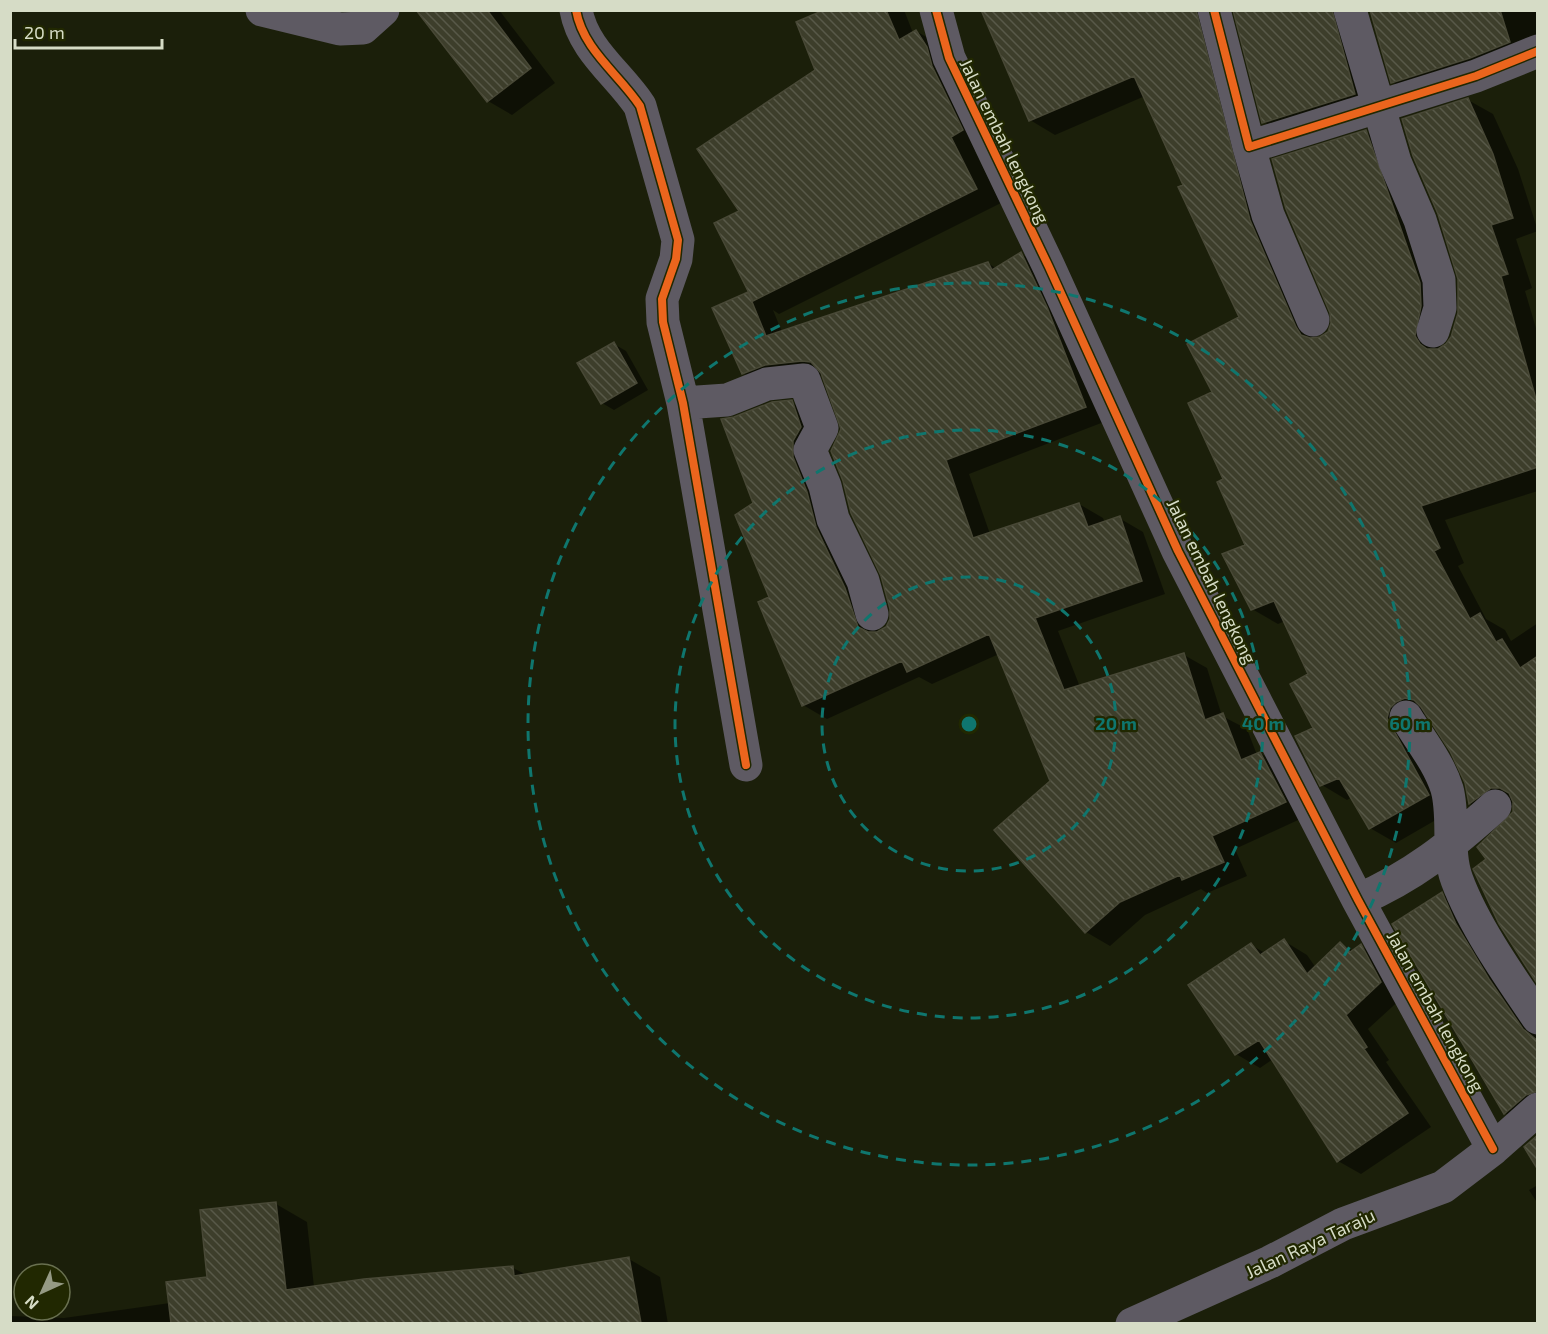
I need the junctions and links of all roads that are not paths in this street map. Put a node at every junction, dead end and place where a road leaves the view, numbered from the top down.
1 (262, 10) edge
2 (383, 10) edge
3 (576, 10) edge
4 (936, 10) edge
5 (1214, 10) edge
6 (1350, 10) edge
7 (1538, 51) edge
8 (1379, 106) junction
9 (1249, 147) junction
10 (1313, 320) dead end
11 (1433, 331) dead end
12 (683, 403) junction
13 (872, 614) dead end
14 (1406, 717) dead end
15 (746, 765) dead end
16 (1495, 806) dead end
17 (1451, 847) junction
18 (1358, 900) junction
19 (1538, 1018) edge
20 (1538, 1108) edge
21 (1493, 1149) junction
22 (1132, 1323) edge

1 - 2 street
3 - 12 street
4 - 18 street, Jalan embah lengkong
5 - 9 street
6 - 8 street
7 - 8 street
8 - 9 street
8 - 11 street
9 - 10 street
12 - 13 street
12 - 15 street
14 - 17 street
16 - 17 street
17 - 18 street
17 - 19 street
18 - 21 street, Jalan embah lengkong
20 - 21 street, Jalan Raya Taraju
21 - 22 street, Jalan Raya Taraju

